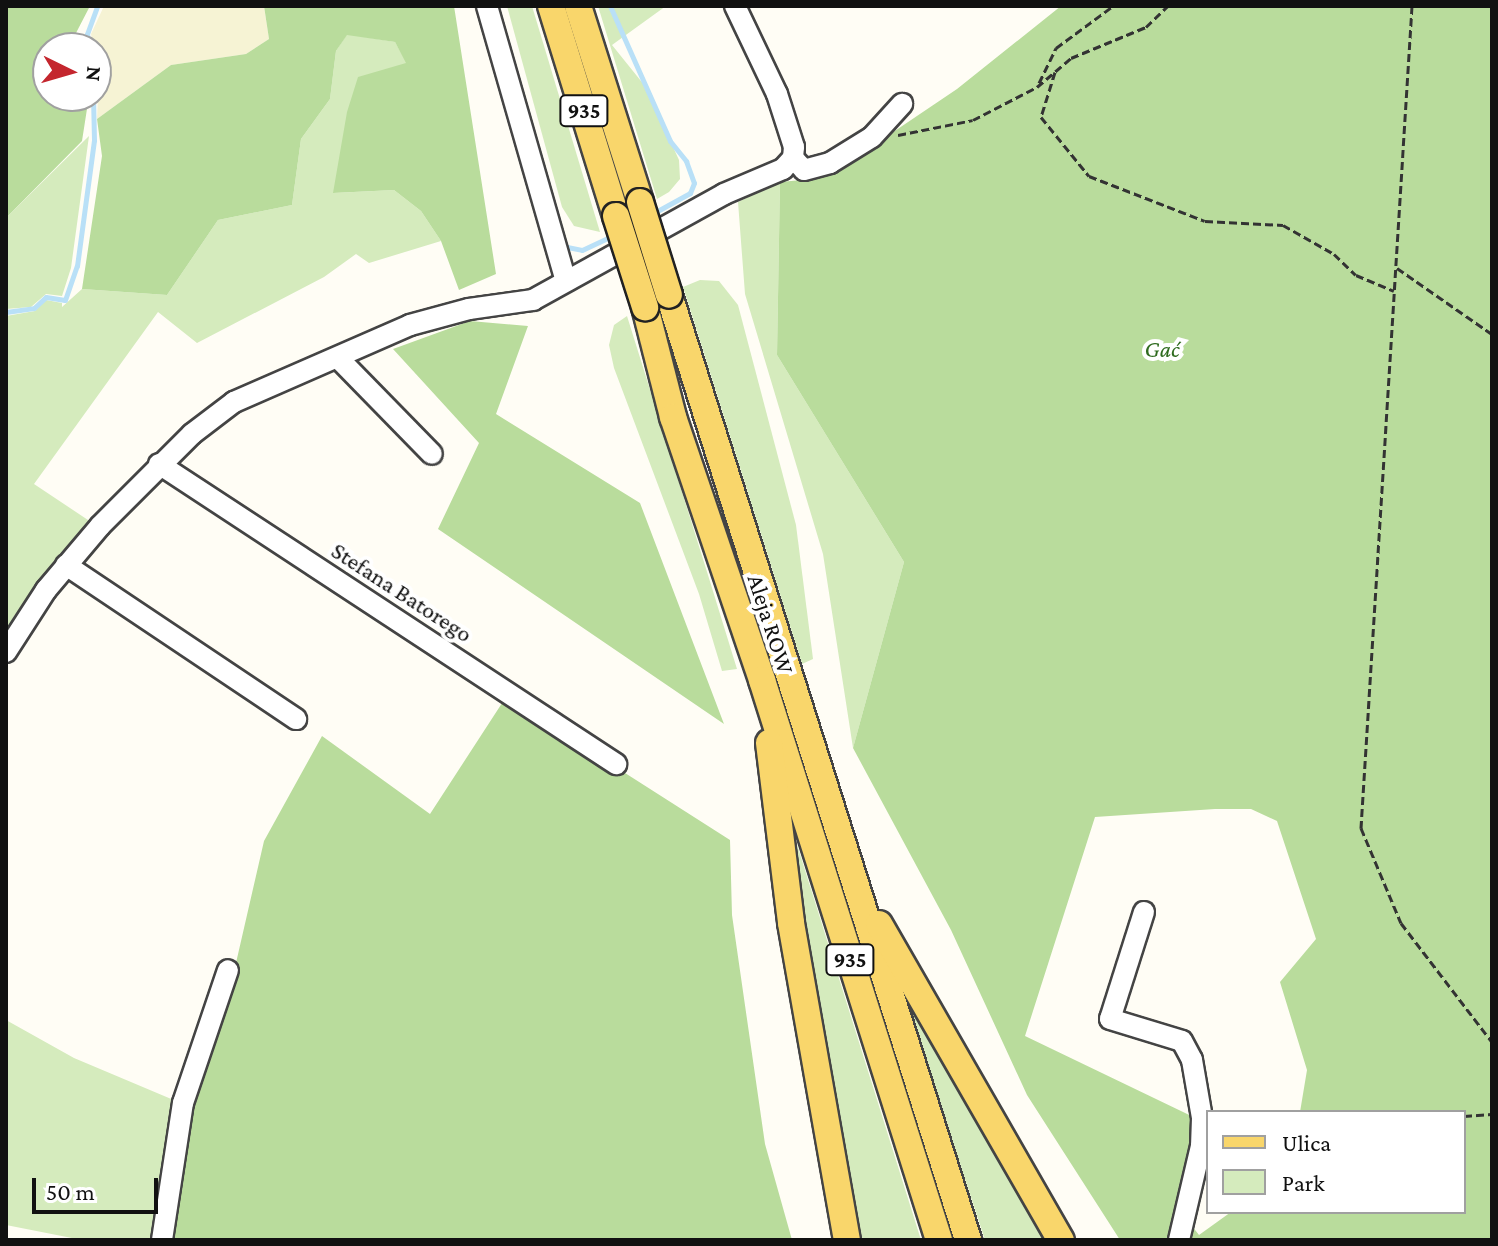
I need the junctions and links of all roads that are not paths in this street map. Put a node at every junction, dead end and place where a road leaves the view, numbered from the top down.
1 (487, 6) edge
2 (551, 6) edge
3 (578, 6) edge
4 (735, 6) edge
5 (902, 104) dead end
6 (793, 158) junction
7 (566, 281) junction
8 (657, 301) junction
9 (338, 358) junction
10 (432, 454) dead end
11 (159, 464) junction
12 (66, 565) junction
13 (6, 652) edge
14 (762, 680) junction
15 (296, 719) dead end
16 (616, 764) dead end
17 (855, 883) junction
18 (1144, 912) dead end
19 (228, 970) dead end
20 (162, 1240) edge
21 (847, 1240) edge
22 (939, 1240) edge
23 (968, 1240) edge
24 (1061, 1240) edge
25 (1179, 1240) edge

1 - 7 street
2 - 8 main road, Aleja ROW / 935, bridge
3 - 8 main road, Aleja ROW / 935, bridge
4 - 6 street
5 - 6 street
6 - 7 street
7 - 9 street
8 - 14 main road, Aleja ROW / 935
8 - 17 main road, Aleja ROW / 935
9 - 10 street
9 - 11 street
11 - 12 street
11 - 16 street, Stefana Batorego
12 - 13 street
12 - 15 street
14 - 21 main road
14 - 22 main road, Aleja ROW / 935
17 - 23 main road, Aleja ROW / 935
17 - 24 main road
18 - 25 street
19 - 20 street

